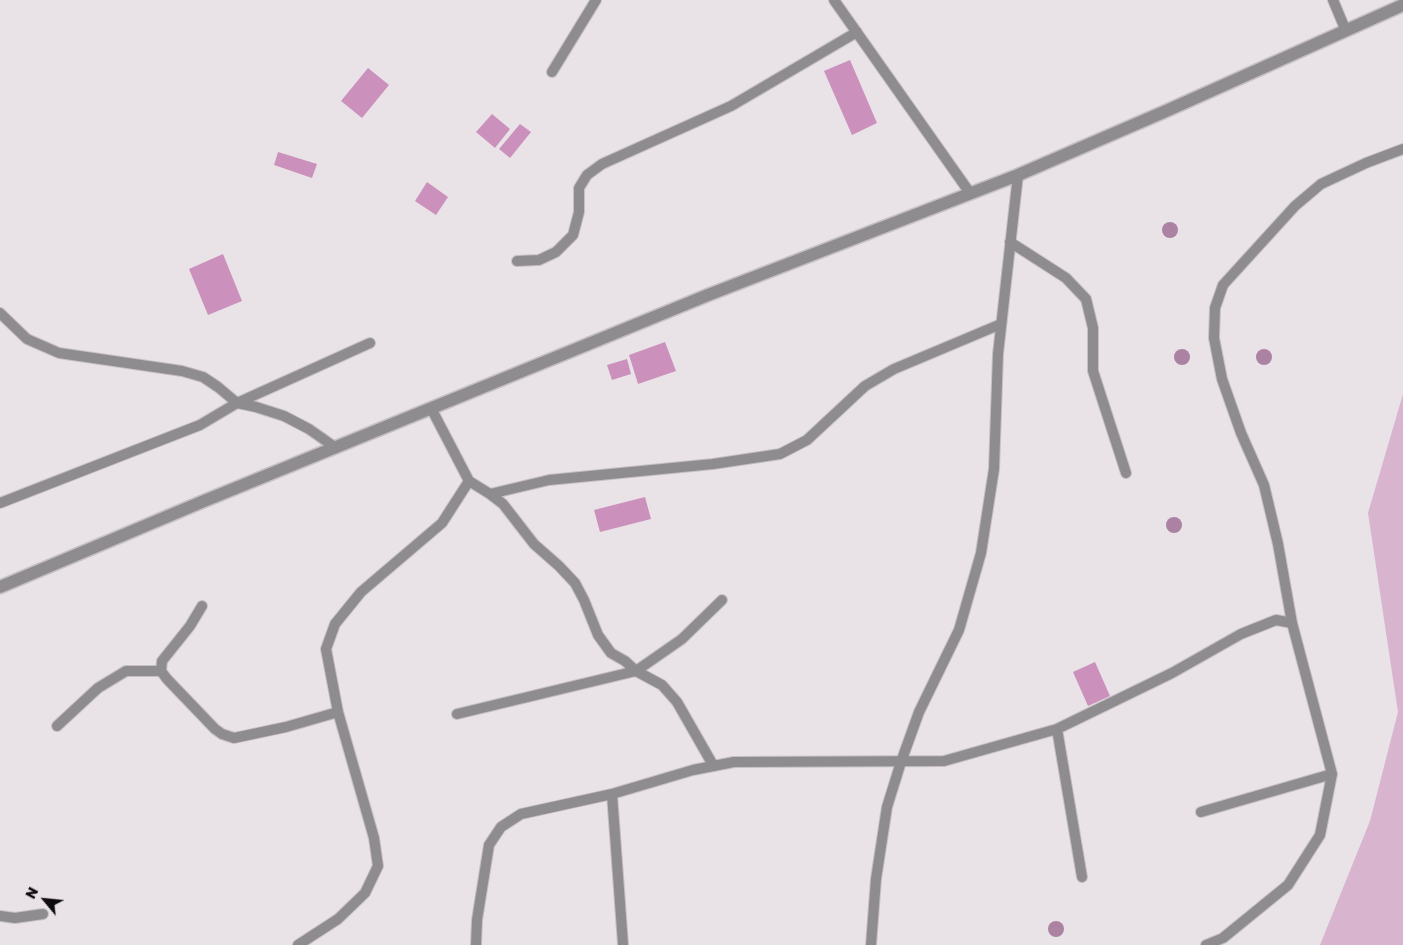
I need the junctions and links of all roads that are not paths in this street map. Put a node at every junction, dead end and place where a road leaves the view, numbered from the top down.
1 (596, 0) edge
2 (834, 0) edge
3 (1333, 0) edge
4 (1403, 5) edge
5 (1346, 31) junction
6 (857, 32) junction
7 (552, 72) dead end
8 (1403, 149) edge
9 (1018, 175) junction
10 (970, 193) junction
11 (1010, 242) junction
12 (518, 261) dead end
13 (0, 313) edge
14 (1001, 324) junction
15 (370, 343) dead end
16 (237, 403) junction
17 (431, 408) junction
18 (336, 448) junction
19 (1126, 473) dead end
20 (469, 481) junction
21 (490, 494) junction
22 (0, 503) edge
23 (0, 587) edge
24 (722, 600) dead end
25 (202, 606) dead end
26 (1292, 623) junction
27 (161, 671) junction
28 (636, 671) junction
29 (338, 712) junction
30 (457, 714) dead end
31 (57, 726) dead end
32 (1057, 729) junction
33 (901, 762) junction
34 (713, 765) junction
35 (1332, 774) junction
36 (612, 794) junction
37 (1201, 812) dead end
38 (1082, 877) dead end
39 (43, 914) dead end
40 (0, 916) edge
41 (623, 944) dead end
42 (298, 945) edge
43 (476, 945) edge
44 (871, 945) edge
45 (1206, 945) edge

1 - 7 lane
2 - 6 lane
3 - 5 lane
4 - 5 street
5 - 9 street
6 - 10 lane
6 - 12 lane
8 - 26 lane
9 - 10 street
9 - 11 lane
10 - 17 street
11 - 14 lane
11 - 19 lane
13 - 16 lane
14 - 21 lane
14 - 33 lane
15 - 16 lane
16 - 18 lane
16 - 22 lane
17 - 18 street
17 - 20 lane
18 - 23 street
20 - 21 lane
20 - 29 lane
21 - 28 lane
24 - 28 lane
25 - 27 lane
26 - 32 lane
26 - 35 lane
27 - 29 lane
27 - 31 lane
28 - 30 lane
28 - 34 lane
29 - 42 lane
32 - 33 lane
32 - 38 lane
33 - 34 lane
33 - 44 lane
34 - 36 lane
35 - 37 lane
35 - 45 lane
36 - 41 lane
36 - 43 lane
39 - 40 lane

